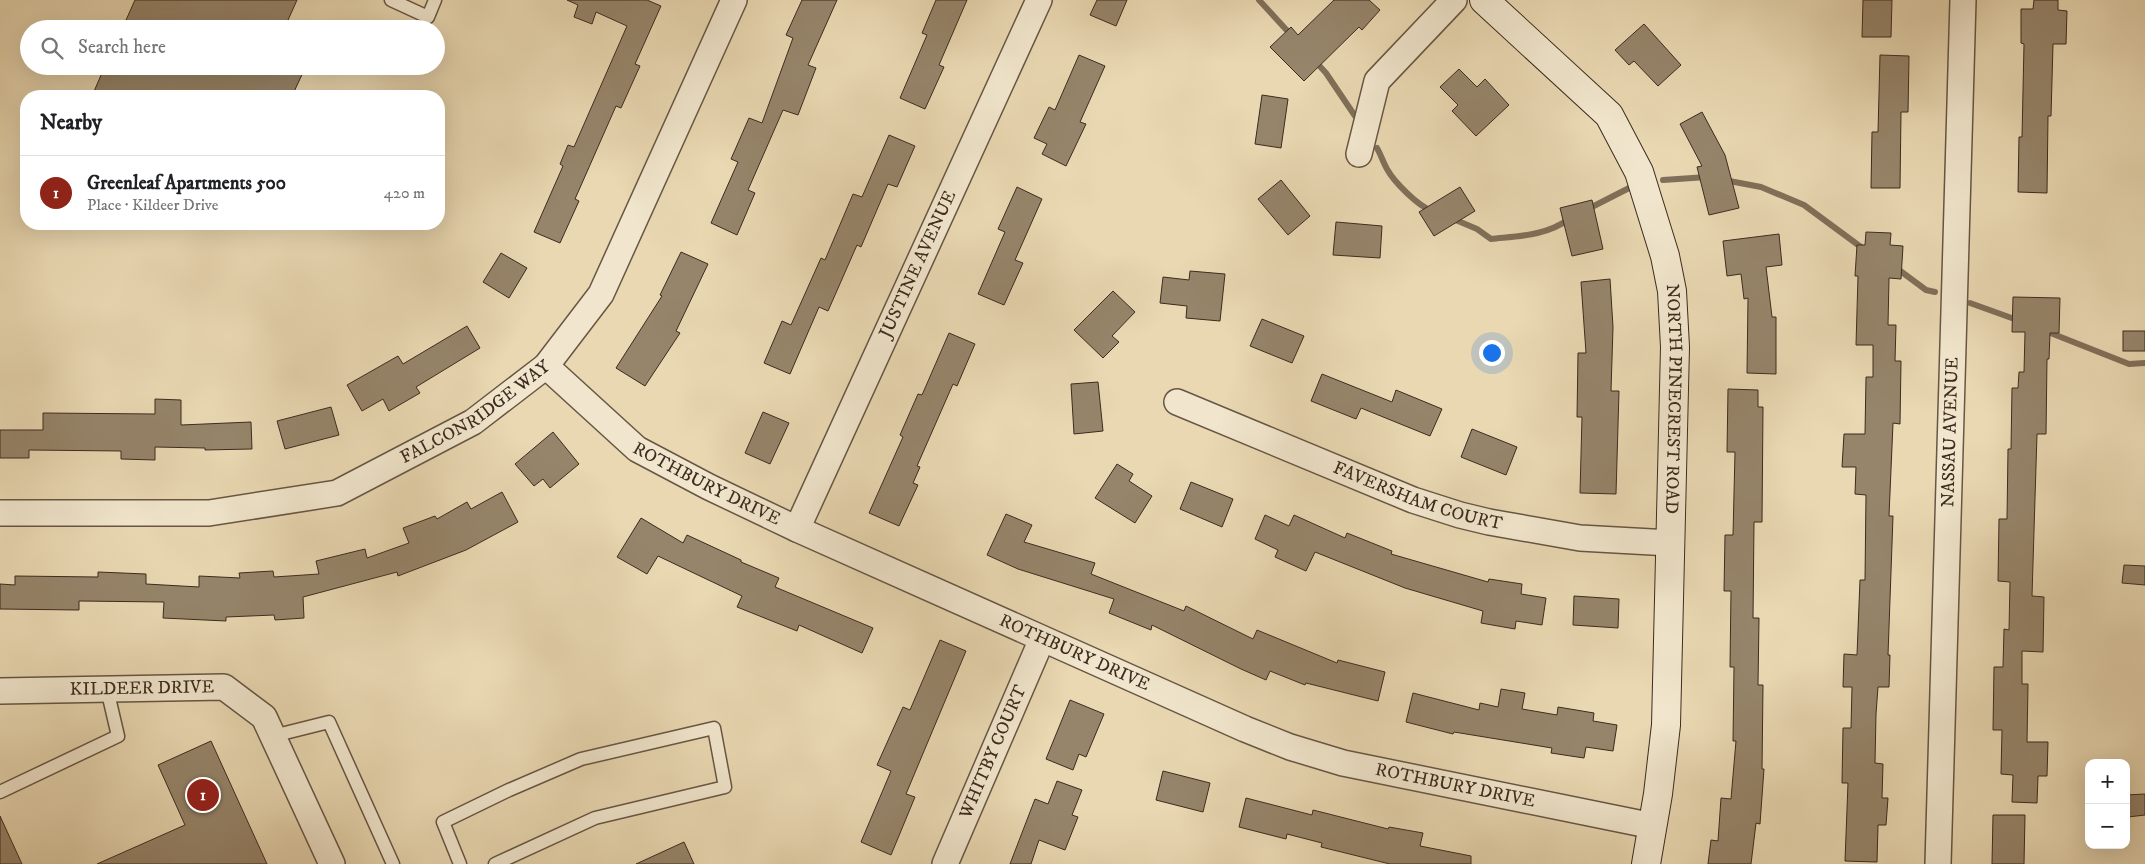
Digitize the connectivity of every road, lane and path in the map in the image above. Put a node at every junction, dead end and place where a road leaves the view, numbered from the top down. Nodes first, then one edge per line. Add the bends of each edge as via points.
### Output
1 (391, 0) edge
2 (435, 0) edge
3 (734, 0) edge
4 (1039, 0) edge
5 (1454, 0) edge
6 (1484, 0) edge
7 (1963, 0) edge
8 (1358, 154) dead end
9 (546, 366) junction
10 (1177, 402) dead end
11 (0, 513) edge
12 (798, 529) junction
13 (1670, 543) junction
14 (1042, 639) junction
15 (107, 689) junction
16 (0, 690) edge
17 (273, 736) junction
18 (0, 792) edge
19 (1653, 826) junction
20 (332, 864) edge
21 (393, 864) edge
22 (460, 864) edge
23 (495, 864) edge
24 (945, 864) edge
25 (1646, 864) edge
26 (1938, 864) edge

1 - 2 lane via 428,17
3 - 9 street, FALCONRIDGE WAY via 601,294
4 - 12 street, JUSTINE AVENUE
5 - 8 street via 1377,81
6 - 13 street, NORTH PINECREST ROAD via 1609,115 1639,172 1665,256 1672,291 1675,347
7 - 26 street, NASSAU AVENUE
9 - 11 street, FALCONRIDGE WAY via 473,422 336,494 209,513
9 - 12 street, ROTHBURY DRIVE via 637,448
10 - 13 street, FAVERSHAM COURT via 1413,500 1460,515 1580,538
12 - 14 street, ROTHBURY DRIVE
13 - 19 street, NORTH PINECREST ROAD via 1666,725
14 - 19 street, ROTHBURY DRIVE via 1290,747 1343,763
14 - 24 street, WHITBY COURT
15 - 16 street, KILDEER DRIVE
15 - 17 street, KILDEER DRIVE via 224,687 264,716
15 - 18 lane via 118,736
17 - 20 street, KILDEER DRIVE
17 - 21 lane via 329,722
19 - 25 street, NORTH PINECREST ROAD
22 - 23 lane via 443,822 582,759 714,728 725,787 595,818

